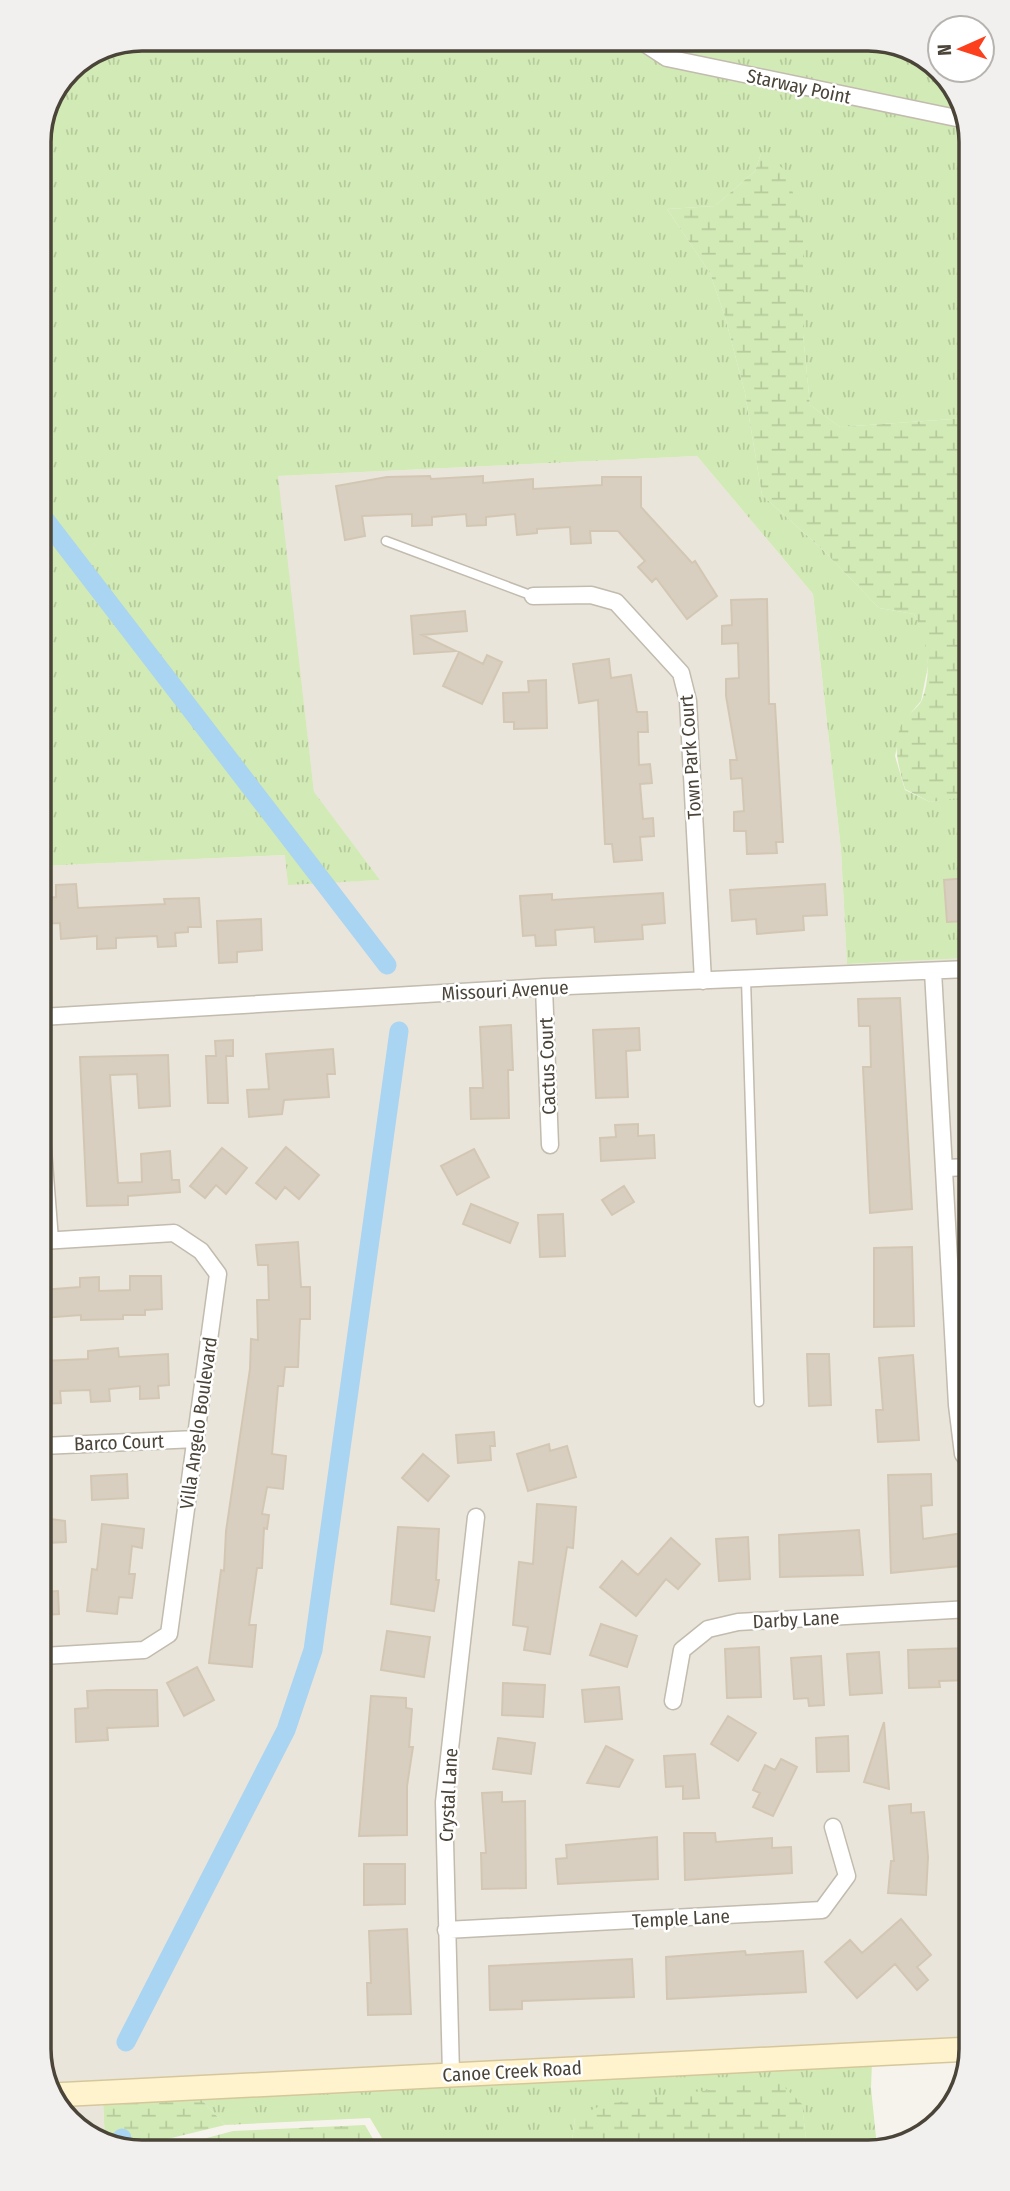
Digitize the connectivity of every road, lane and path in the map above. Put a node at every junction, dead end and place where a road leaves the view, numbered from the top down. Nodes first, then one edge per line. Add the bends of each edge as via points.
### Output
1 (656, 51) edge
2 (955, 118) edge
3 (386, 541) dead end
4 (533, 596) joint
5 (959, 970) edge
6 (933, 971) junction
7 (746, 979) junction
8 (703, 981) junction
9 (544, 988) junction
10 (51, 1016) edge
11 (550, 1145) dead end
12 (959, 1167) edge
13 (946, 1168) junction
14 (51, 1240) edge
15 (959, 1348) edge
16 (759, 1402) dead end
17 (196, 1439) junction
18 (51, 1446) edge
19 (476, 1517) dead end
20 (959, 1610) edge
21 (51, 1656) edge
22 (673, 1701) dead end
23 (833, 1827) dead end
24 (446, 1930) junction
25 (959, 2050) edge
26 (450, 2074) junction
27 (63, 2094) edge

1 - 2 street, Starway Point via 667,58
3 - 4 lane
4 - 8 street, Town Park Court via 592,595 616,602 681,673 688,701
5 - 6 street, Missouri Avenue
6 - 7 street, Missouri Avenue
6 - 13 street
7 - 8 street, Missouri Avenue
7 - 16 lane
8 - 9 street, Missouri Avenue
9 - 10 street, Missouri Avenue
9 - 11 street, Cactus Court
12 - 13 street
13 - 15 street
14 - 17 street, Villa Angelo Boulevard via 174,1233 201,1251 218,1274
17 - 18 street, Barco Court
17 - 21 street, Villa Angelo Boulevard via 169,1634 144,1650
19 - 24 street, Crystal Lane via 444,1802
20 - 22 street, Darby Lane via 738,1622 708,1629 682,1650
23 - 24 street, Temple Lane via 848,1876 822,1910
24 - 26 street, Crystal Lane
25 - 26 main road, Canoe Creek Road
26 - 27 main road, Canoe Creek Road

